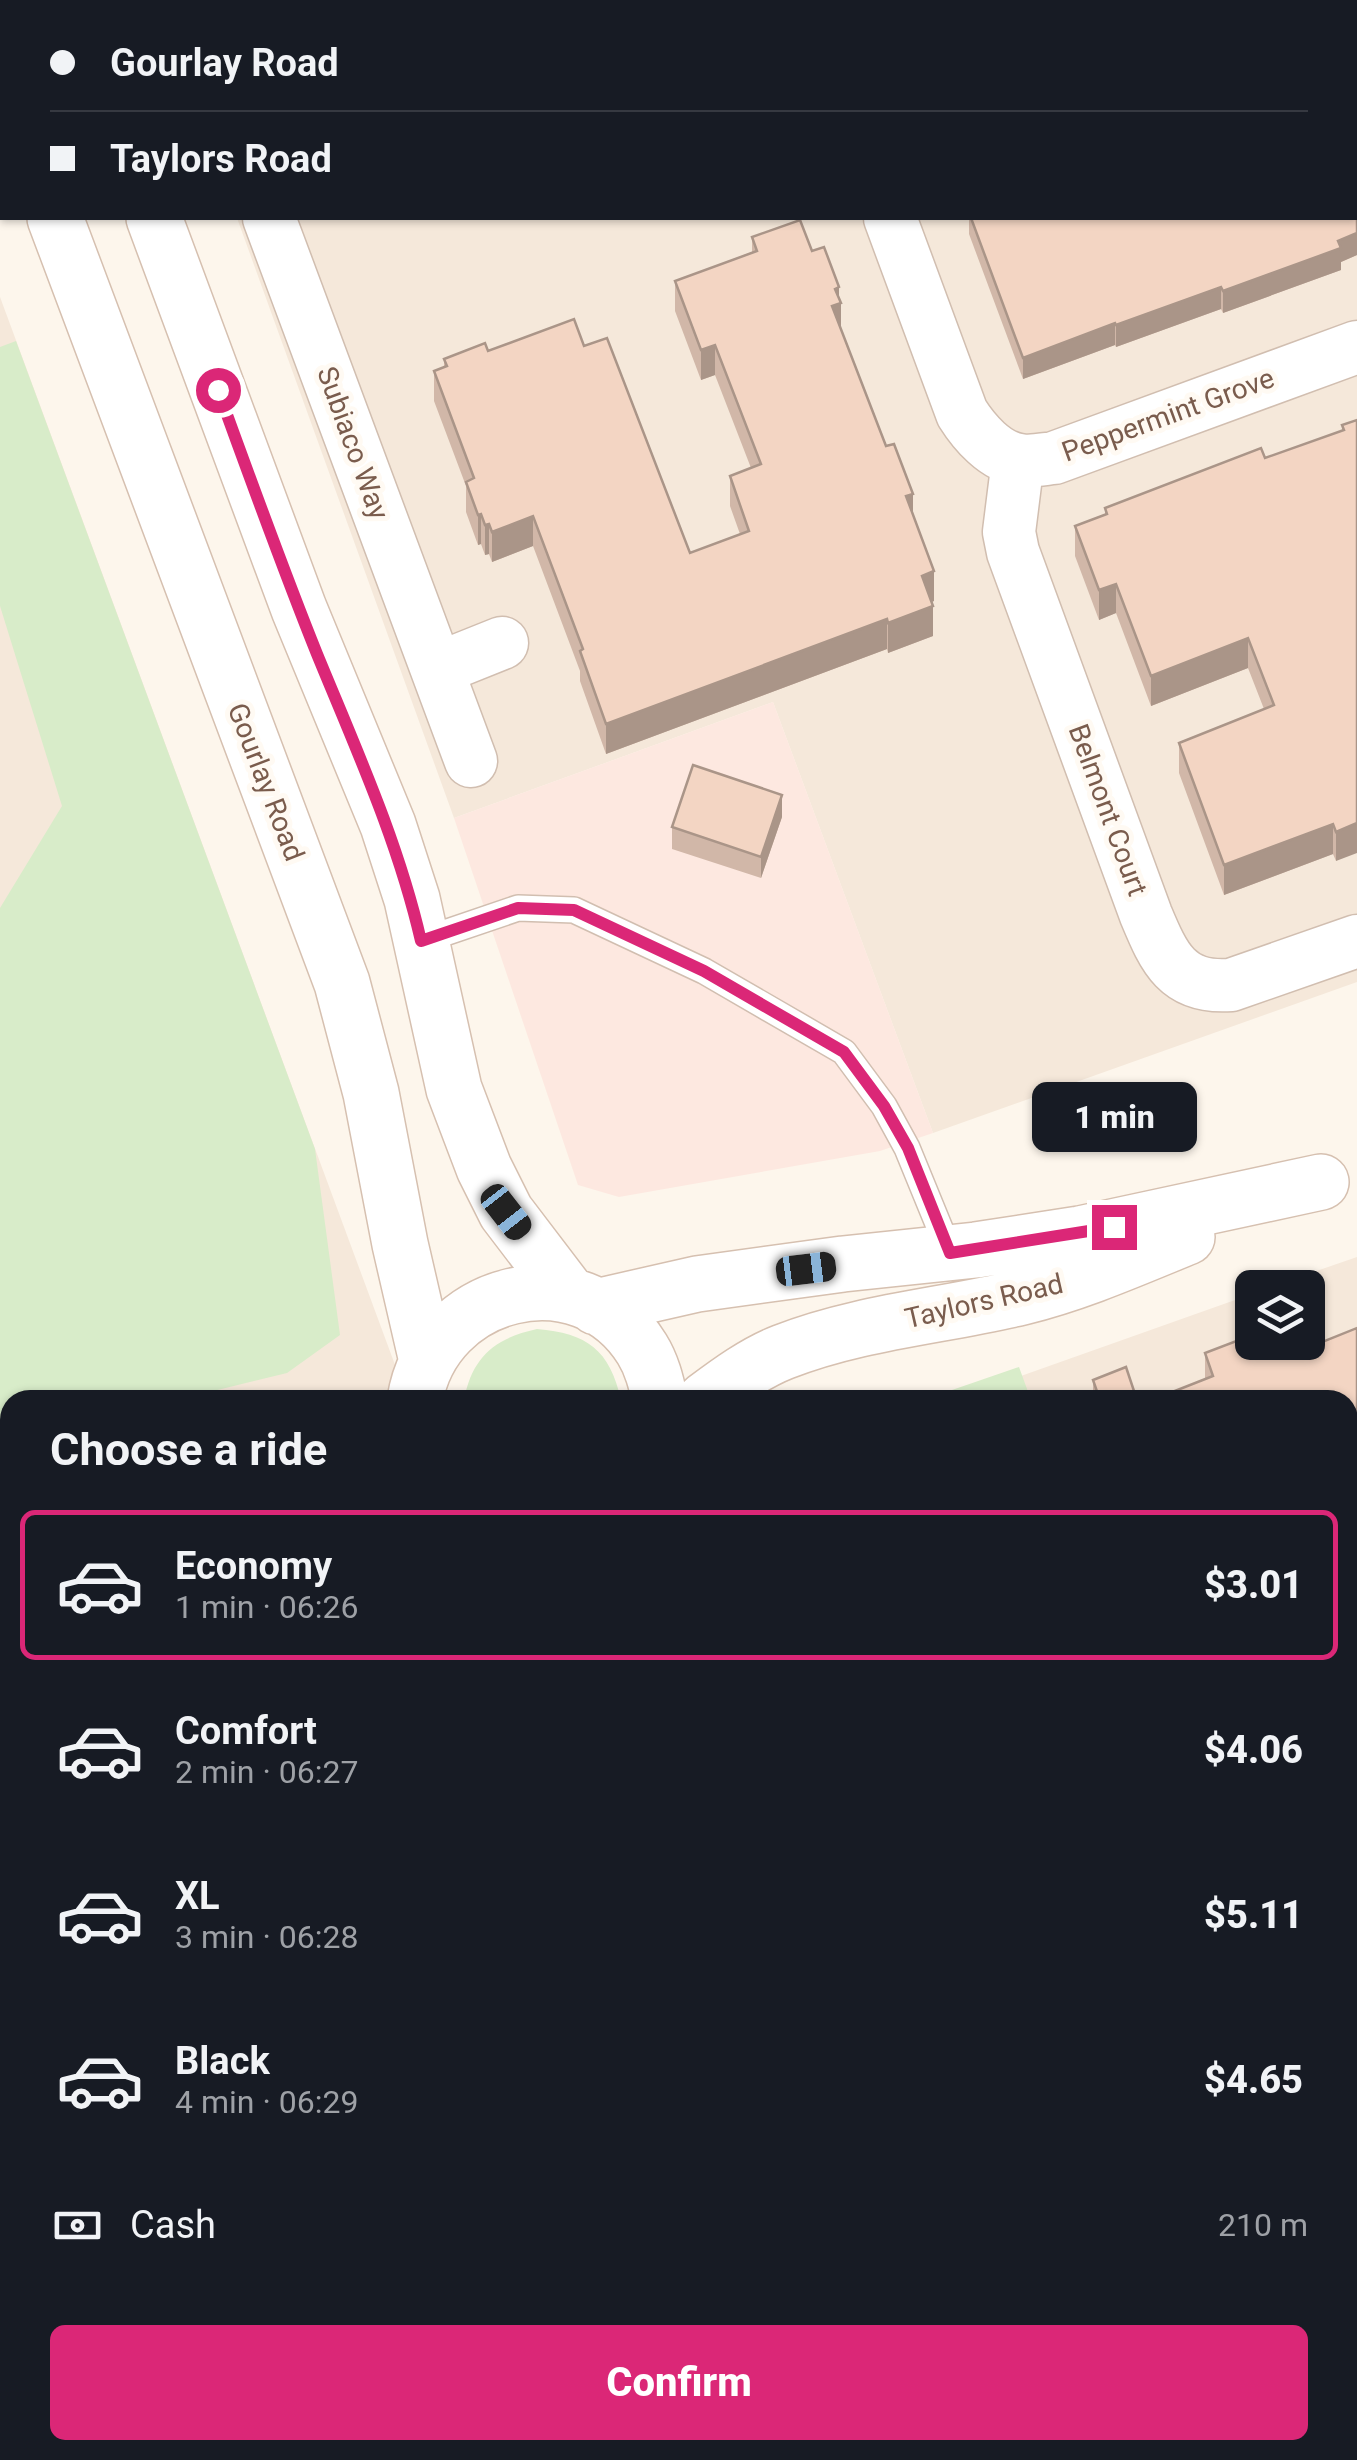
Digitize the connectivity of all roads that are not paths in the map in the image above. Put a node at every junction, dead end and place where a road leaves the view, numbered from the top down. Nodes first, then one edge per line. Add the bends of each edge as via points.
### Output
1 (56, 220) edge
2 (155, 220) edge
3 (270, 220) edge
4 (891, 220) edge
5 (1357, 346) edge
6 (1018, 460) junction
7 (502, 643) dead end
8 (437, 669) junction
9 (471, 761) dead end
10 (421, 941) junction
11 (1357, 941) edge
12 (1339, 1176) edge
13 (950, 1253) junction
14 (583, 1302) junction
15 (418, 1389) edge
16 (658, 1390) edge
17 (718, 1390) edge

1 - 15 main road, Gourlay Road via 342,984 400,1244
2 - 10 main road via 299,609 388,825
3 - 8 street, Subiaco Way
4 - 6 street via 962,412 986,442
5 - 6 street, Peppermint Grove via 1054,458
6 - 11 street, Belmont Court via 1009,532 1013,552 1167,959 1193,982 1231,985
7 - 8 street
8 - 9 street, Subiaco Way
10 - 13 lane via 518,908 574,910 704,971 844,1052 908,1148
10 - 14 main road via 454,1089 484,1168 506,1212
12 - 13 main road, Taylors Road via 1080,1234
12 - 17 main road, Taylors Road via 1027,1296 812,1342
13 - 14 main road, Taylors Road
14 - 15 main road, Taylors Road via 536,1292 472,1311 446,1332
14 - 16 main road via 621,1324 641,1347

